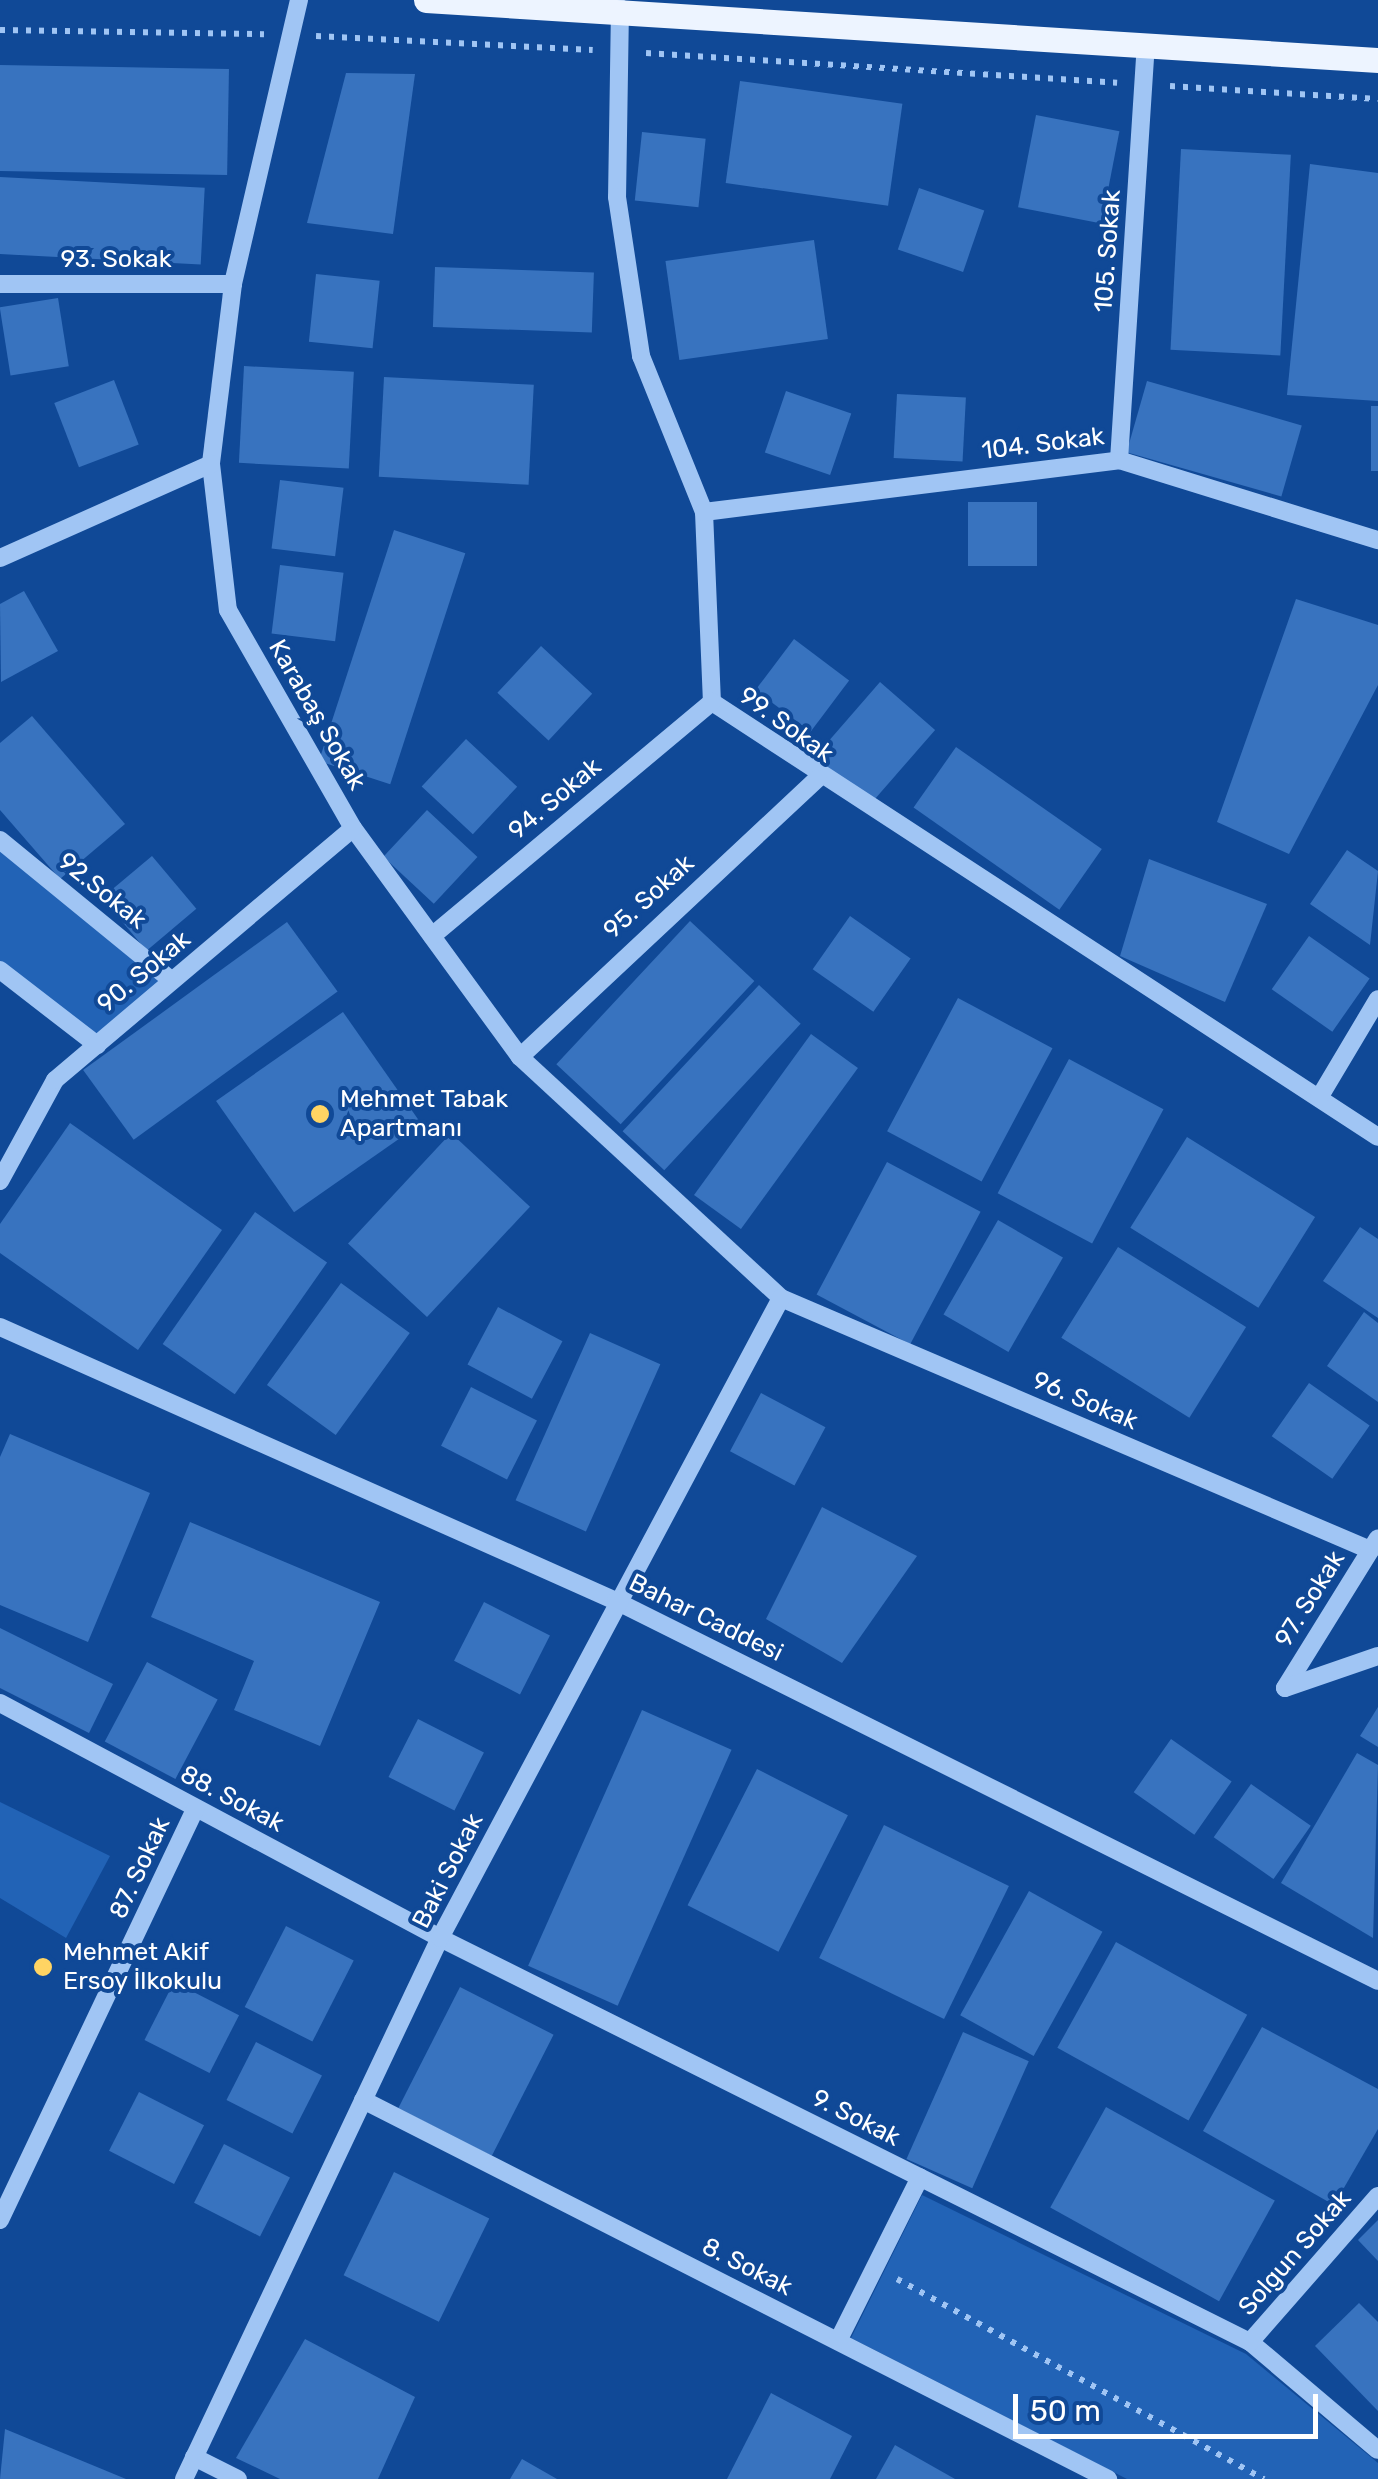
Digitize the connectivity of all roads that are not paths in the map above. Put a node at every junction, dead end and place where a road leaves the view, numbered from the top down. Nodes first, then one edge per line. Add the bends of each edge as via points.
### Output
1 (300, 0) edge
2 (426, 0) edge
3 (474, 1) edge
4 (620, 8) junction
5 (1146, 44) junction
6 (1378, 60) edge
7 (0, 284) edge
8 (232, 284) junction
9 (1119, 460) junction
10 (210, 464) junction
11 (704, 512) junction
12 (1378, 540) edge
13 (0, 558) edge
14 (712, 702) junction
15 (817, 779) junction
16 (352, 828) junction
17 (0, 840) edge
18 (432, 936) junction
19 (0, 970) edge
20 (172, 981) junction
21 (1378, 999) edge
22 (97, 1045) junction
23 (520, 1057) junction
24 (1319, 1098) junction
25 (1378, 1137) edge
26 (0, 1181) edge
27 (781, 1298) junction
28 (0, 1326) edge
29 (1374, 1544) edge
30 (616, 1601) junction
31 (1378, 1656) edge
32 (0, 1703) edge
33 (196, 1808) junction
34 (440, 1938) junction
35 (1378, 1981) edge
36 (363, 2100) junction
37 (920, 2178) junction
38 (1378, 2196) edge
39 (0, 2220) edge
40 (838, 2341) junction
41 (1250, 2342) junction
42 (1378, 2450) edge
43 (194, 2457) junction
44 (184, 2479) edge
45 (238, 2479) edge
46 (1108, 2479) edge

1 - 8 street, Karabaş Sokak
2 - 3 main road
3 - 4 main road
4 - 5 main road
4 - 11 street, 99. Sokak via 617,198 642,356
5 - 6 main road
5 - 9 street, 105. Sokak
7 - 8 street, 93. Sokak
8 - 10 street, Karabaş Sokak
9 - 11 street, 104. Sokak
9 - 12 street, 104. Sokak
10 - 13 street
10 - 16 street, Karabaş Sokak via 228,610
11 - 14 street, 99. Sokak
14 - 15 street, 99. Sokak
14 - 18 street, 94. Sokak
15 - 23 street, 95. Sokak
15 - 24 street, 99. Sokak
16 - 18 street, Karabaş Sokak
16 - 20 street, 90. Sokak
17 - 20 street, 92.Sokak
18 - 23 street, Karabaş Sokak
19 - 22 street
20 - 22 street, 90. Sokak
21 - 24 street
22 - 26 street, 90. Sokak via 55,1080
23 - 27 street, Karabaş Sokak
24 - 25 street, 99. Sokak
27 - 29 street, 96. Sokak
27 - 30 street, Baki Sokak
28 - 30 street, Bahar Caddesi
29 - 31 street, 97. Sokak via 1284,1688
30 - 34 street, Baki Sokak
30 - 35 street, Bahar Caddesi
32 - 33 street, 88. Sokak
33 - 34 street, 88. Sokak
33 - 39 street, 87. Sokak
34 - 36 street, Baki Sokak
34 - 37 street, 9. Sokak
36 - 40 street, 8. Sokak
36 - 43 street, Baki Sokak
37 - 40 street
37 - 41 street, 9. Sokak
38 - 41 street, Solgun Sokak
40 - 46 street, 8. Sokak
41 - 42 street, 9. Sokak
43 - 44 street, Baki Sokak
43 - 45 street

